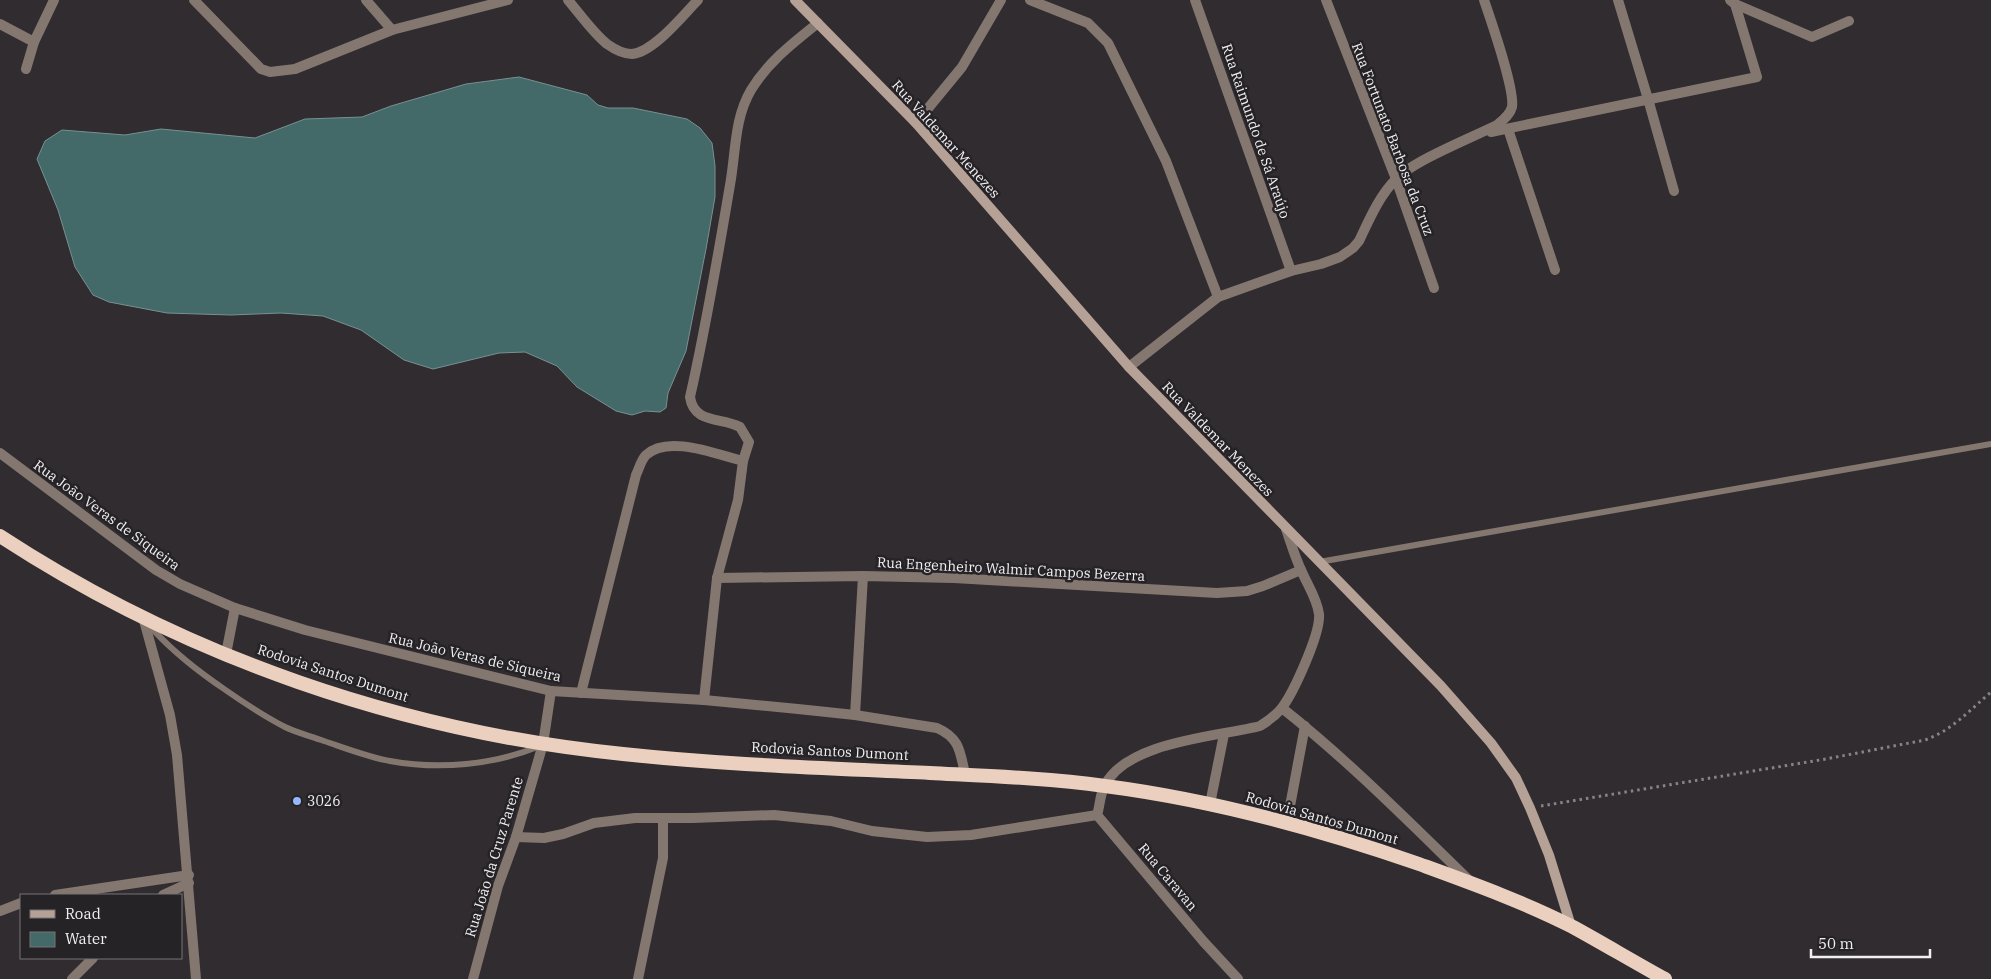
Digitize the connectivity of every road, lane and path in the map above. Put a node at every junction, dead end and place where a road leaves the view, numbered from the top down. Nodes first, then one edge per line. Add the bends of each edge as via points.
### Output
1 (54, 0) edge
2 (194, 0) edge
3 (366, 0) edge
4 (508, 0) edge
5 (568, 0) edge
6 (698, 0) edge
7 (795, 0) edge
8 (1001, 0) edge
9 (1030, 0) edge
10 (1196, 0) edge
11 (1326, 0) edge
12 (1484, 0) edge
13 (1618, 0) edge
14 (1732, 2) edge
15 (1849, 21) dead end
16 (818, 23) junction
17 (0, 24) edge
18 (392, 30) junction
19 (34, 42) junction
20 (26, 69) dead end
21 (1648, 99) junction
22 (916, 123) junction
23 (1508, 129) junction
24 (1477, 135) junction
25 (1396, 179) junction
26 (1674, 191) dead end
27 (1555, 270) dead end
28 (1291, 271) junction
29 (1434, 288) dead end
30 (1218, 297) junction
31 (1128, 367) junction
32 (1991, 444) edge
33 (0, 453) edge
34 (743, 461) junction
35 (1286, 529) junction
36 (0, 536) edge
37 (1319, 562) junction
38 (1301, 570) junction
39 (863, 576) junction
40 (716, 578) junction
41 (236, 608) junction
42 (143, 618) junction
43 (226, 654) junction
44 (551, 691) junction
45 (1991, 692) edge
46 (580, 693) junction
47 (704, 700) junction
48 (1282, 708) junction
49 (855, 714) junction
50 (1304, 726) junction
51 (1224, 734) junction
52 (543, 744) junction
53 (965, 774) junction
54 (1104, 786) junction
55 (1210, 804) junction
56 (1530, 808) junction
57 (1097, 815) junction
58 (663, 818) junction
59 (1288, 822) junction
60 (516, 837) junction
61 (189, 879) junction
62 (1471, 882) junction
63 (63, 894) edge
64 (166, 894) edge
65 (20, 903) edge
66 (0, 911) edge
67 (1571, 926) junction
68 (93, 959) edge
69 (72, 979) edge
70 (196, 979) edge
71 (473, 979) edge
72 (638, 979) edge
73 (1238, 979) edge
74 (1665, 979) edge

1 - 19 street
2 - 18 street via 261,69 270,72 295,69
3 - 18 street
4 - 18 street
5 - 6 street via 606,43 623,53 632,54 671,28
7 - 16 main road, Rua Valdemar Menezes
8 - 22 street via 962,67
9 - 30 street via 1088,22 1108,43 1166,161
10 - 28 street, Rua Raimundo de Sá Araújo
11 - 25 street, Rua Fortunato Barbosa da Cruz
12 - 24 street via 1510,86 1512,106 1497,125
13 - 21 street
14 - 15 street via 1812,38
14 - 21 street via 1757,76
16 - 22 main road, Rua Valdemar Menezes
16 - 34 street via 762,72 743,108 735,136 732,177 690,397 696,413 702,417 740,427 749,442
17 - 19 street
19 - 20 street
21 - 23 street
21 - 26 street
22 - 31 main road, Rua Valdemar Menezes
23 - 24 street
23 - 27 street
24 - 25 street via 1422,162
25 - 28 street via 1353,248 1340,257
25 - 29 street, Rua Fortunato Barbosa da Cruz
28 - 30 street
30 - 31 street
31 - 35 main road, Rua Valdemar Menezes
32 - 37 lane
33 - 41 street, Rua João Veras de Siqueira via 156,570
34 - 40 street via 738,500
34 - 46 street via 704,450 670,446 656,448 644,457 636,475
35 - 37 main road, Rua Valdemar Menezes
35 - 38 street
36 - 42 highway, Rodovia Santos Dumont via 61,574
37 - 56 main road, Rua Valdemar Menezes via 1441,686 1491,743 1516,778
38 - 39 street, Rua Engenheiro Walmir Campos Bezerra via 1247,591 1218,593
38 - 48 street via 1316,601 1320,621 1301,673
39 - 40 street, Rua Engenheiro Walmir Campos Bezerra
39 - 49 street
40 - 47 street
41 - 43 street
41 - 44 street, Rua João Veras de Siqueira via 314,633
42 - 43 highway, Rodovia Santos Dumont
42 - 52 lane via 192,666 247,706 286,728 344,748 390,761 439,766 483,763
42 - 61 street via 173,731
43 - 52 highway, Rodovia Santos Dumont via 334,694 388,710
44 - 46 street, Rua João Veras de Siqueira
44 - 52 street, Rua João da Cruz Parente
45 - 56 path via 1951,726 1925,740
46 - 47 street, Rua João Veras de Siqueira
47 - 49 street, Rua João Veras de Siqueira
48 - 50 street
48 - 51 street via 1260,726
49 - 53 street, Rua João Veras de Siqueira via 937,728 948,733 958,746
50 - 59 street
50 - 62 street
51 - 54 street via 1172,744 1139,755
51 - 55 street
52 - 53 highway, Rodovia Santos Dumont via 694,760
52 - 60 street, Rua João da Cruz Parente
53 - 54 highway, Rodovia Santos Dumont
54 - 55 highway, Rodovia Santos Dumont
54 - 57 street
55 - 59 highway, Rodovia Santos Dumont
56 - 67 main road, Rua Valdemar Menezes via 1549,854
57 - 58 street via 971,835 927,837 872,831 803,817
57 - 73 street, Rua Caravan
58 - 60 street via 614,819 544,838
58 - 72 street via 662,865
59 - 62 highway, Rodovia Santos Dumont
60 - 71 street, Rua João da Cruz Parente via 498,886
61 - 63 street
61 - 64 street
61 - 70 street
62 - 67 highway, Rodovia Santos Dumont
65 - 66 street
67 - 74 highway, Rodovia Santos Dumont
68 - 69 street

